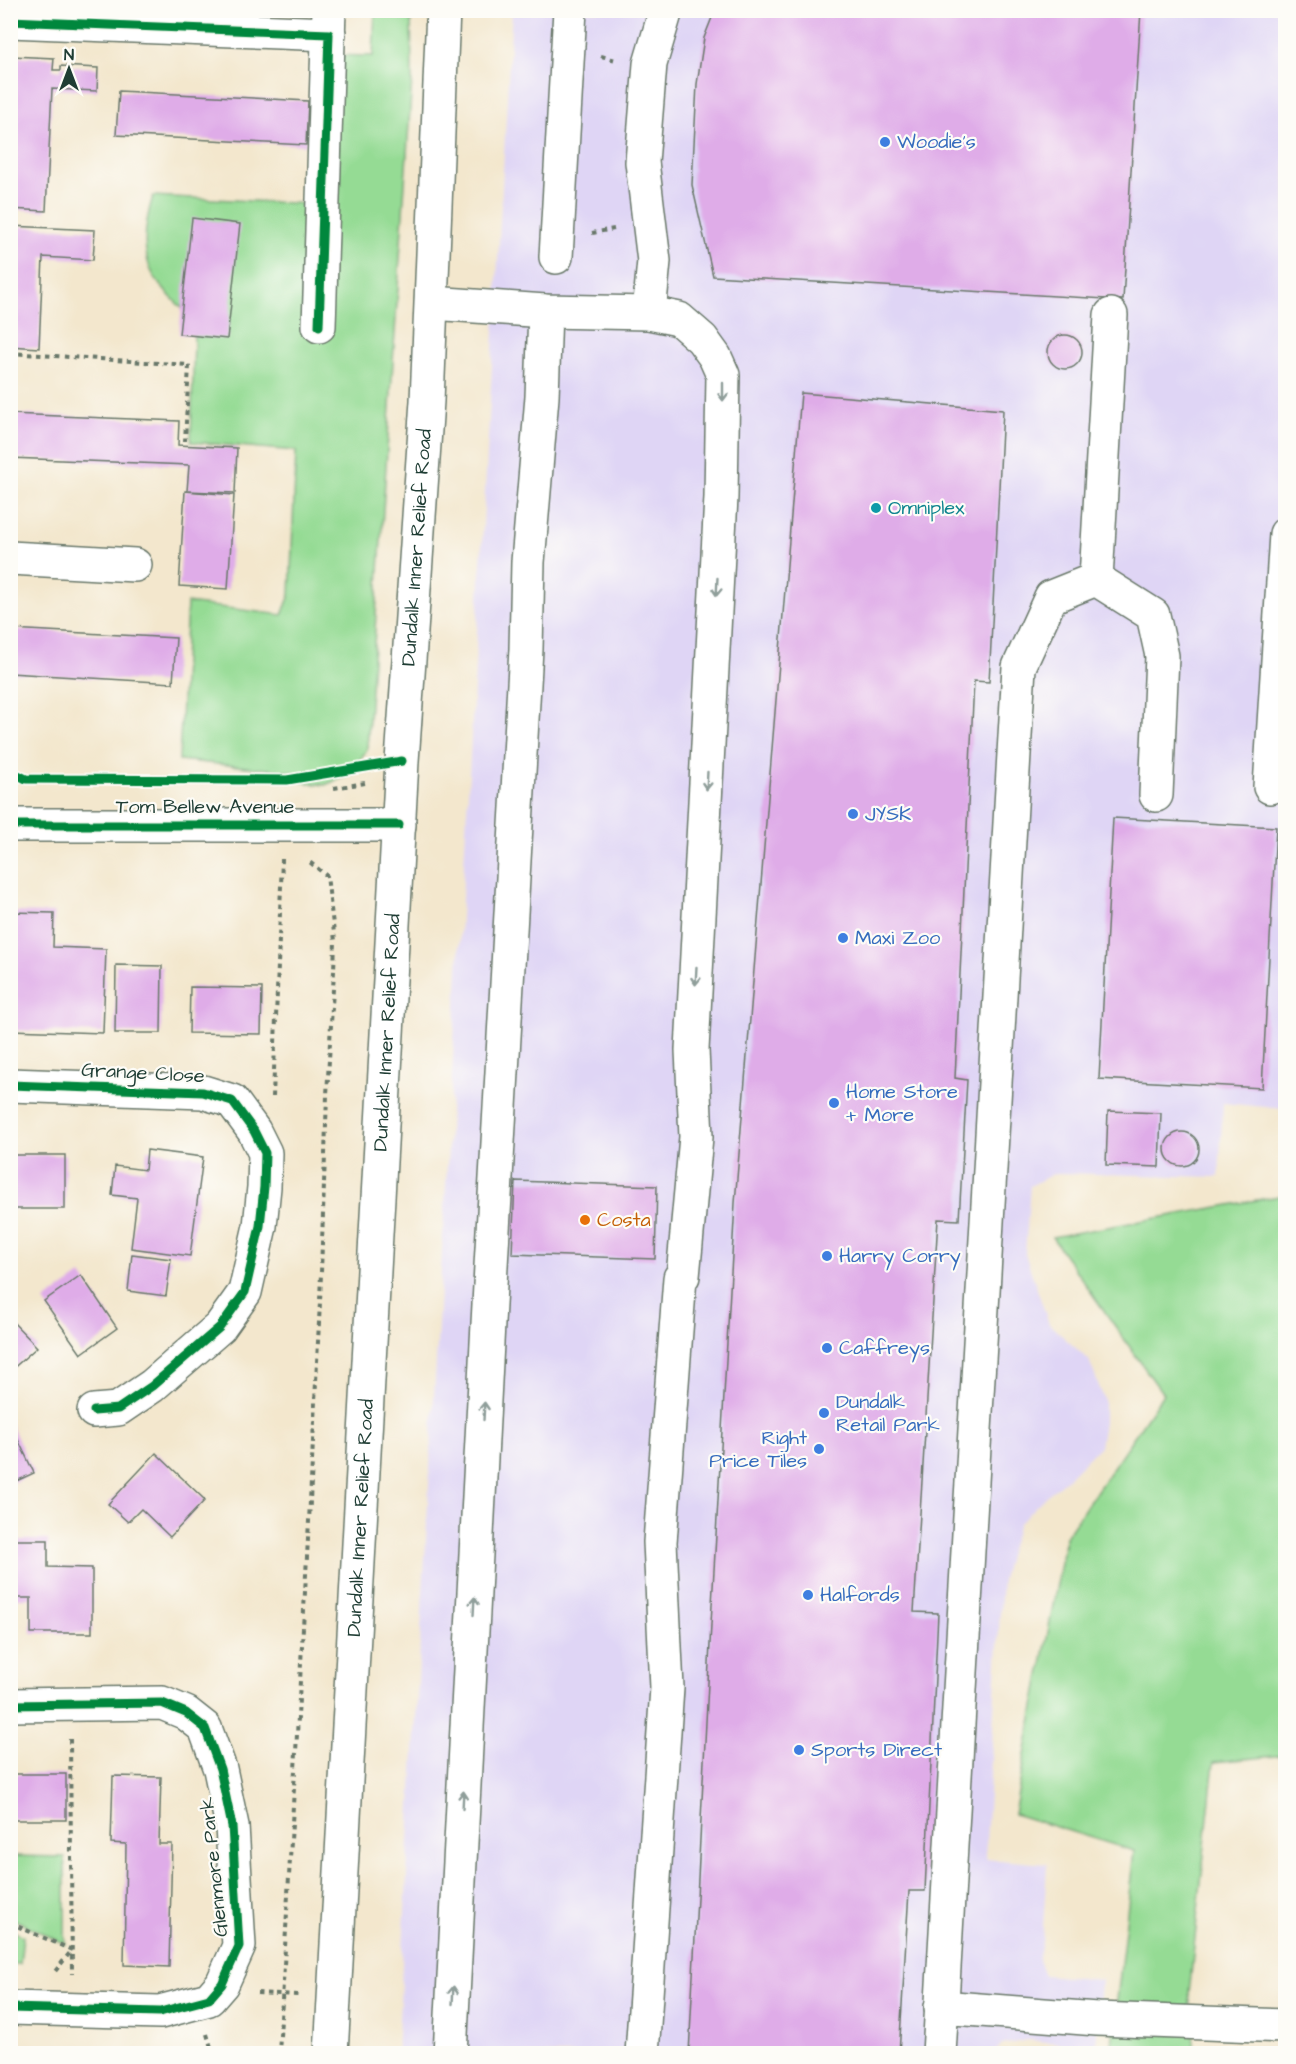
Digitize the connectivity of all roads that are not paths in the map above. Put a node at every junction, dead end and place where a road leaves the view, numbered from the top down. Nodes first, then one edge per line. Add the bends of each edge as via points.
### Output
1 (443, 10) edge
2 (570, 10) edge
3 (666, 10) edge
4 (10, 21) edge
5 (329, 22) edge
6 (556, 257) dead end
7 (432, 303) junction
8 (545, 311) junction
9 (649, 313) junction
10 (1111, 315) dead end
11 (319, 326) dead end
12 (1286, 534) edge
13 (10, 558) edge
14 (135, 565) dead end
15 (1096, 579) junction
16 (1270, 787) dead end
17 (1156, 795) dead end
18 (10, 825) edge
19 (399, 825) junction
20 (10, 1085) edge
21 (94, 1411) dead end
22 (10, 1705) edge
23 (941, 2007) junction
24 (17, 2009) edge
25 (1286, 2026) edge
26 (331, 2054) edge
27 (450, 2054) edge
28 (642, 2054) edge
29 (939, 2054) edge

1 - 7 street, Dundalk Inner Relief Road
2 - 6 street
3 - 9 street via 650,64 642,162 654,261
4 - 5 street
5 - 11 street
7 - 8 street
7 - 19 street, Dundalk Inner Relief Road
8 - 9 street
27 -> 8 street via 528,562
9 -> 28 street via 679,319 702,339 723,375 721,497 692,1050 696,1137 680,1278 660,1542 667,1688
10 - 15 street
12 - 16 street
13 - 14 street
15 - 17 street via 1153,615 1162,656
15 - 23 street via 1051,597 1019,667
18 - 19 street, Tom Bellew Avenue via 297,839
19 - 26 street, Dundalk Inner Relief Road
20 - 21 street, Grange Close via 203,1092 232,1101 265,1153 260,1226 245,1292 220,1327 152,1386 118,1408
22 - 24 street, Glenmore Park via 162,1703 186,1713 205,1728 220,1769 232,1826 239,1946 226,1976 209,1999 160,2012
23 - 25 street via 1097,2019
23 - 29 street

